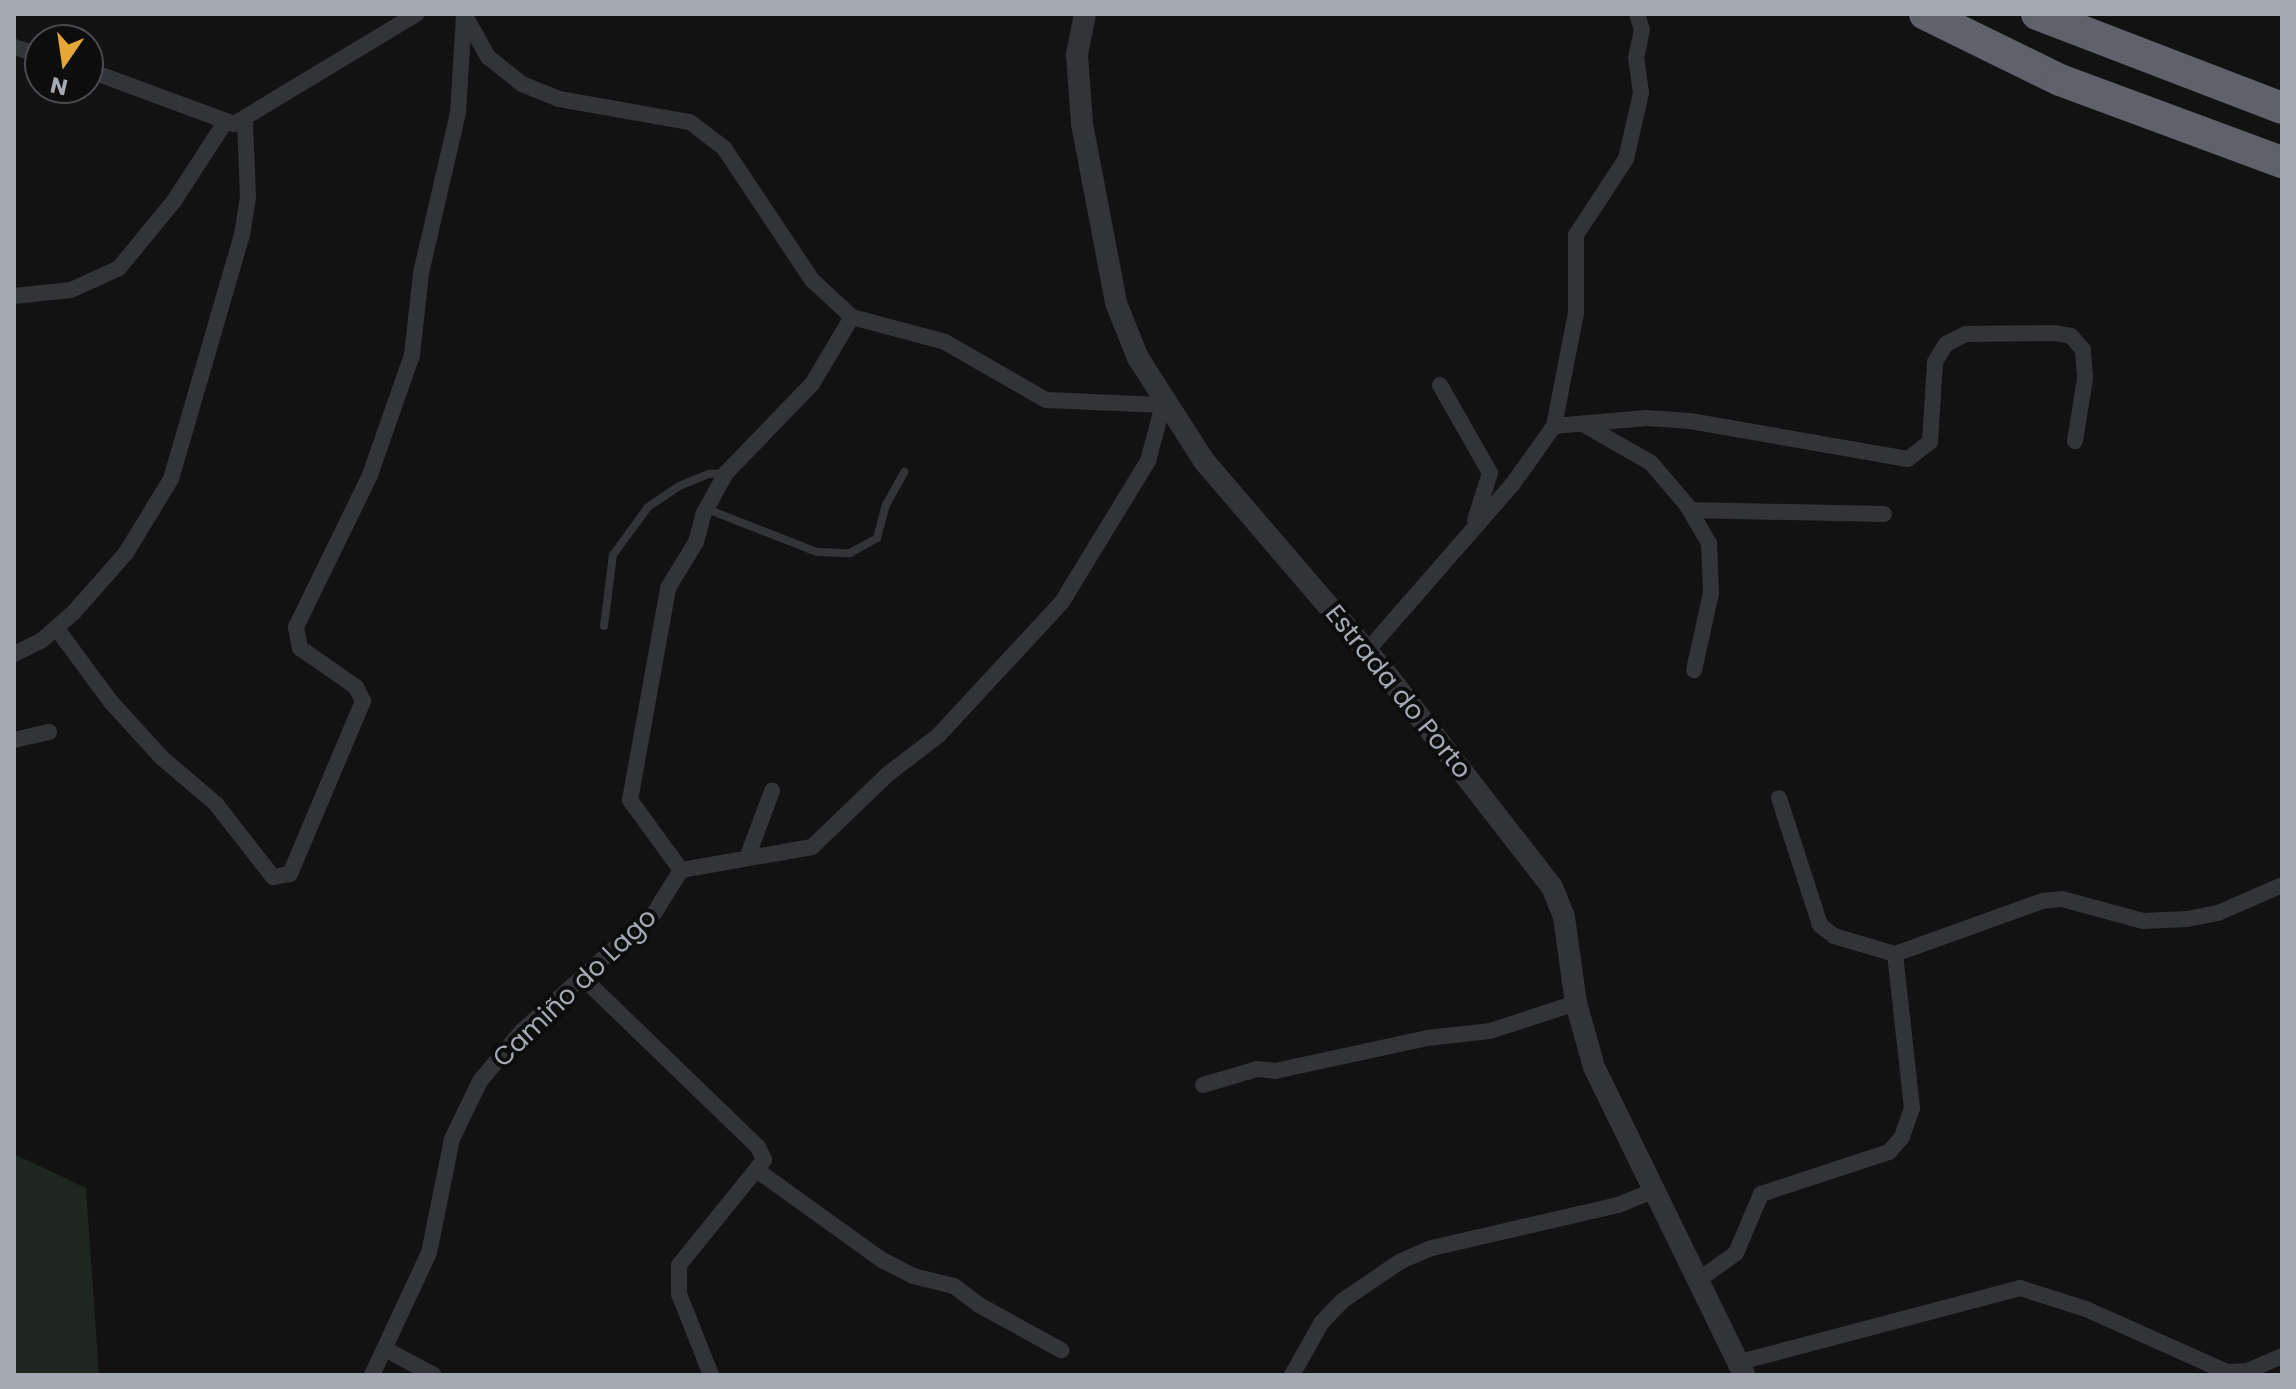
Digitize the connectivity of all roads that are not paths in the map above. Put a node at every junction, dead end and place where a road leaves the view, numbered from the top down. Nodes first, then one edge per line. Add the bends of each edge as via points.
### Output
1 (416, 14) edge
2 (1085, 14) edge
3 (1637, 14) edge
4 (1925, 14) edge
5 (2037, 14) edge
6 (464, 15) edge
7 (104, 76) edge
8 (2282, 108) edge
9 (245, 122) junction
10 (224, 124) junction
11 (2282, 162) edge
12 (14, 296) edge
13 (852, 317) junction
14 (1440, 385) dead end
15 (1163, 405) junction
16 (1583, 424) junction
17 (1554, 426) junction
18 (2075, 441) dead end
19 (904, 472) dead end
20 (726, 473) junction
21 (706, 508) junction
22 (1690, 510) junction
23 (1884, 514) dead end
24 (1473, 529) junction
25 (604, 626) dead end
26 (57, 629) junction
27 (1367, 651) junction
28 (14, 654) edge
29 (1694, 670) dead end
30 (49, 732) dead end
31 (14, 740) edge
32 (772, 791) dead end
33 (1779, 798) dead end
34 (747, 858) junction
35 (681, 870) junction
36 (2282, 885) edge
37 (1895, 954) junction
38 (582, 977) junction
39 (1576, 1003) junction
40 (1203, 1085) dead end
41 (758, 1171) junction
42 (1651, 1192) junction
43 (1700, 1279) junction
44 (385, 1349) junction
45 (1061, 1350) dead end
46 (2282, 1356) edge
47 (1742, 1369) edge
48 (2227, 1374) edge
49 (372, 1375) edge
50 (434, 1375) edge
51 (711, 1375) edge
52 (1292, 1375) edge

1 - 9 street via 303,79
2 - 15 street, Estrada do Porto via 1077,54 1078,94 1097,212 1126,332
3 - 17 street via 1642,30 1636,58 1639,104 1626,159 1576,235 1576,313
4 - 11 highway via 2060,80
5 - 8 highway
6 - 13 street via 488,57 522,84 559,99 690,122 724,148 812,280
6 - 26 street via 458,113 421,273 412,355 370,475 296,627 300,648 356,687 363,701 290,874 273,877 216,804 162,758 111,702
7 - 10 street
9 - 10 street
9 - 26 street via 248,197 242,235 171,479 126,553
10 - 12 street via 174,201 119,268 71,290
13 - 15 street via 945,342 1046,400
13 - 20 street via 812,384
14 - 24 street via 1490,473
15 - 27 street, Estrada do Porto via 1204,461
15 - 34 street via 1148,461 1062,602 1013,659 939,735 888,774 812,847
16 - 17 street
16 - 18 street via 1690,421 1908,459 1930,442 1935,362 1946,344 1966,334 2054,333 2071,336 2083,350 2085,379
16 - 22 street via 1651,463
17 - 24 street
19 - 21 lane via 886,505 877,538 850,553 817,552
20 - 21 street
20 - 25 lane via 679,486 648,507 613,555
21 - 35 street via 696,542 668,588 630,800
22 - 23 street
22 - 29 street via 1709,543 1712,567
24 - 27 street
26 - 28 street
27 - 39 street, Estrada do Porto via 1552,887 1564,917
30 - 31 street
32 - 34 street
33 - 37 street via 1820,925 1834,936
34 - 35 street
35 - 38 street, Camiño do Lago via 655,912
36 - 37 street via 2218,913 2187,919 2143,921 2062,899 2042,901
37 - 43 street via 1912,1108 1902,1137 1889,1152 1767,1190 1736,1253
38 - 41 street via 758,1147 764,1160
38 - 44 street, Camiño do Lago via 522,1031 480,1081 462,1114 429,1253
39 - 40 street via 1490,1031 1427,1038 1275,1071 1257,1069
39 - 42 street, Estrada do Porto via 1598,1079
41 - 45 street via 882,1260 913,1276 954,1286
41 - 51 street via 709,1224 675,1278
42 - 43 street, Estrada do Porto
42 - 52 street via 1618,1205 1432,1248 1401,1261 1342,1301 1322,1322
43 - 47 street, Estrada do Porto
44 - 49 street, Camiño do Lago
44 - 50 street
46 - 48 street
47 - 48 street via 2020,1288 2075,1304

